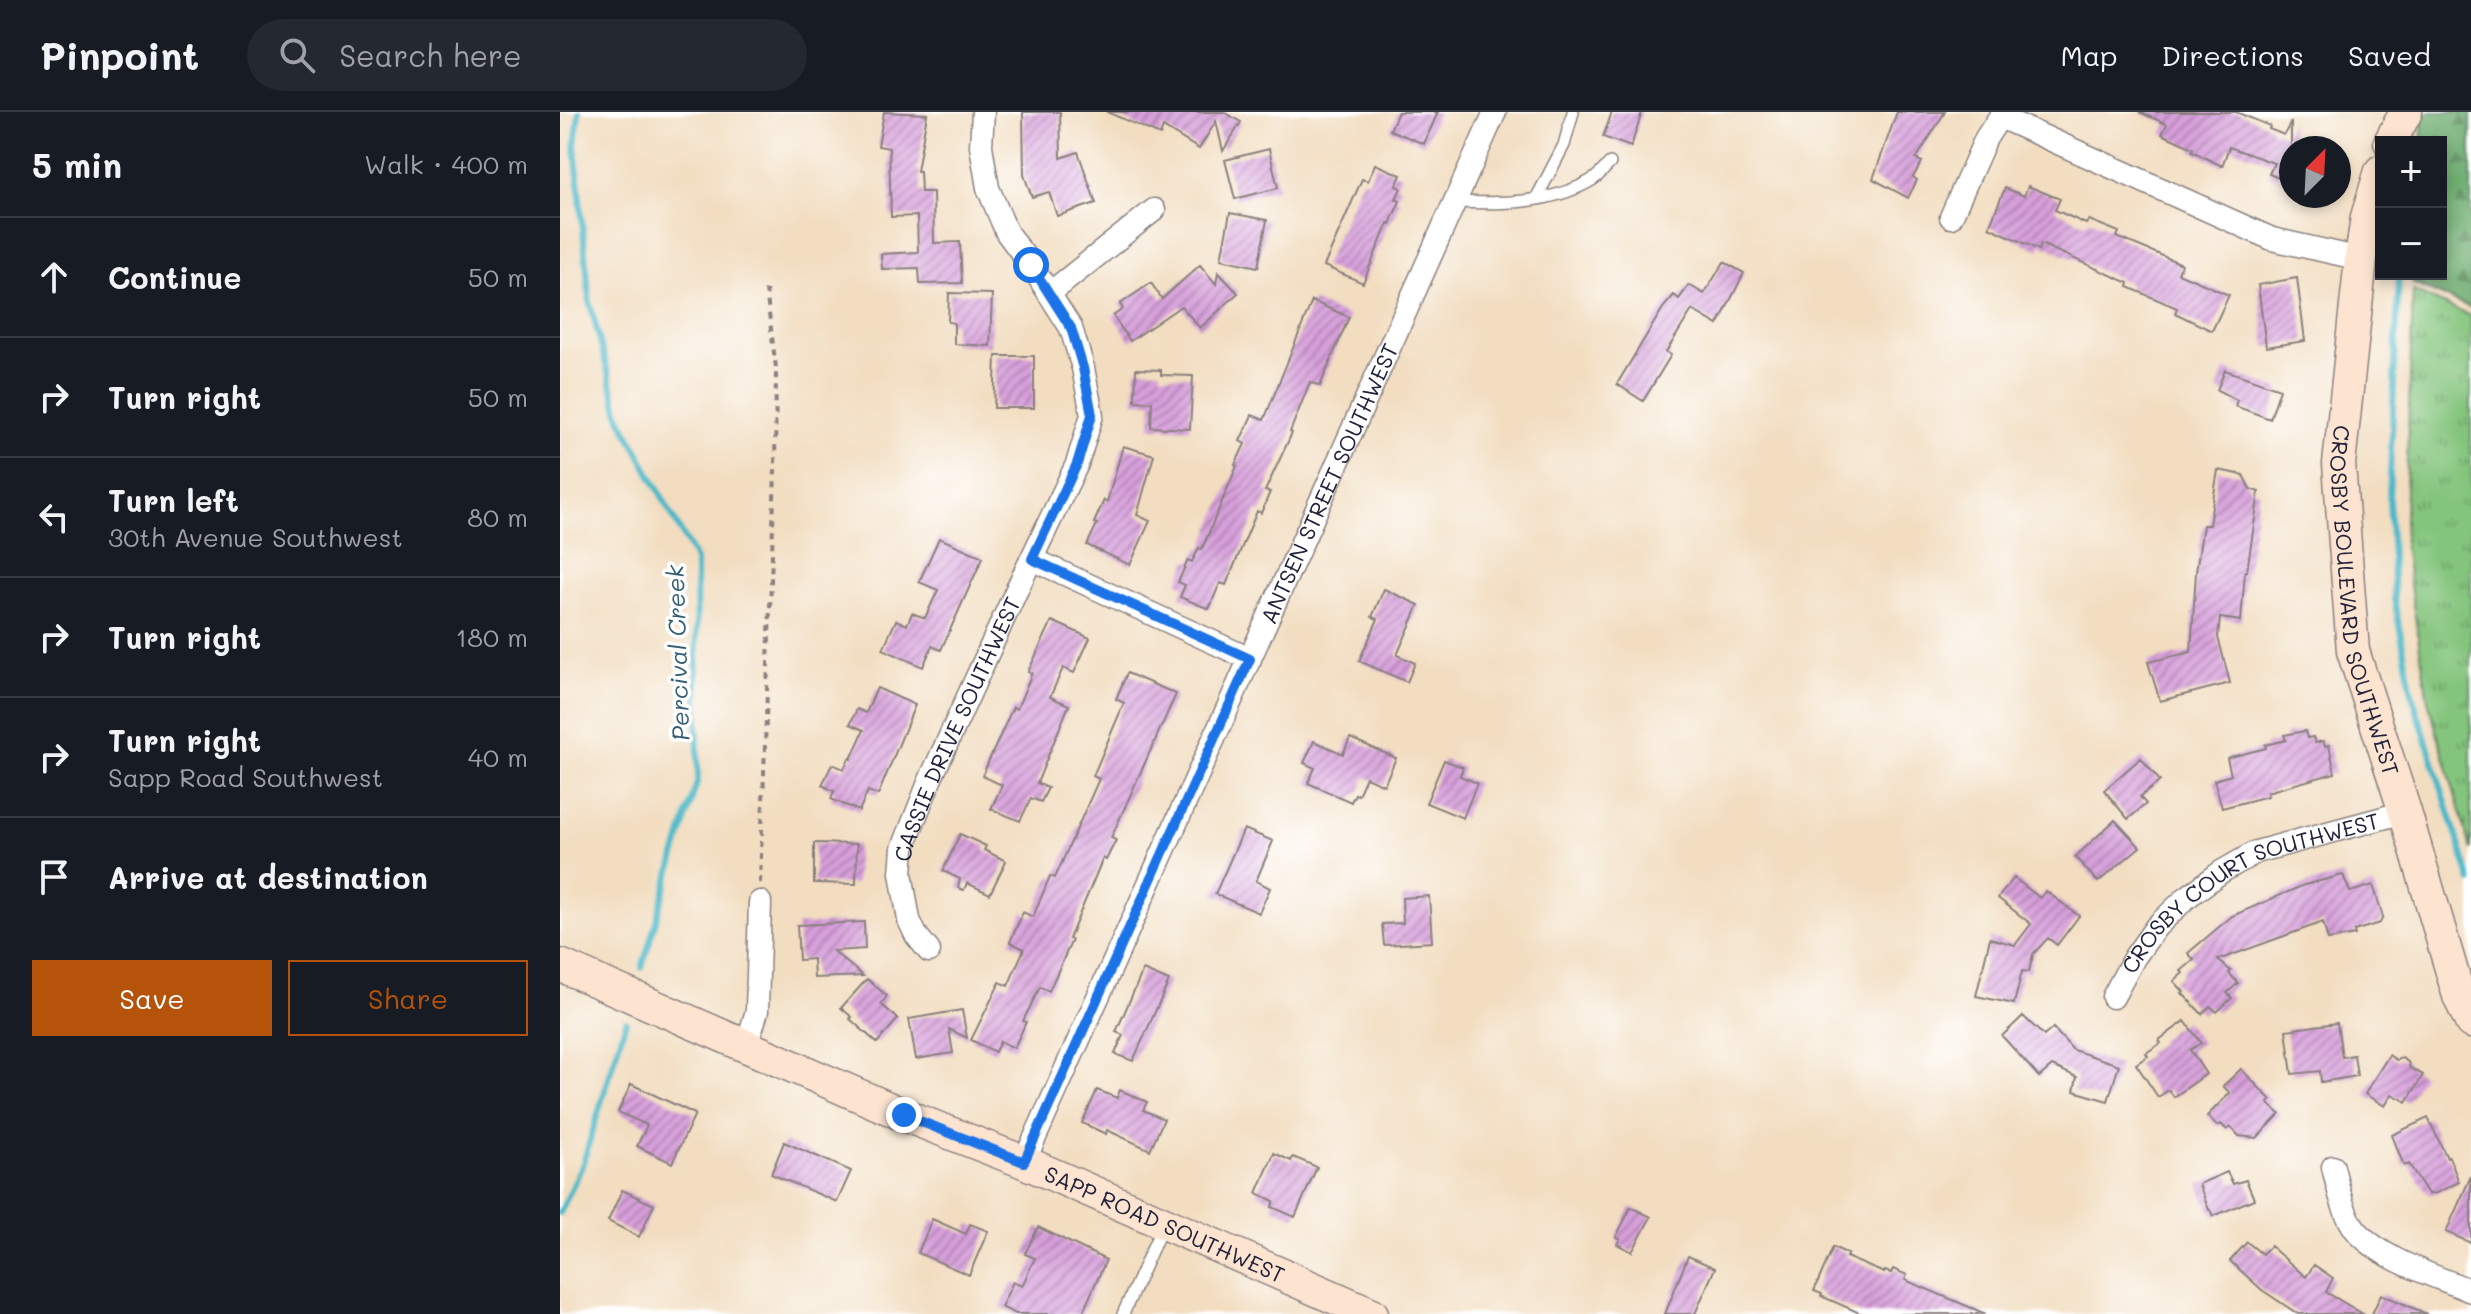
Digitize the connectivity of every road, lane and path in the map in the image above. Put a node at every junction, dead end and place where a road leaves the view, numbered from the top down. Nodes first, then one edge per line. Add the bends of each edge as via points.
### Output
1 (983, 112) edge
2 (1495, 112) edge
3 (1573, 112) edge
4 (2406, 112) edge
5 (2001, 115) edge
6 (2393, 136) edge
7 (1610, 163) dead end
8 (2375, 191) edge
9 (1536, 199) junction
10 (1456, 202) junction
11 (1154, 210) dead end
12 (1951, 217) dead end
13 (2361, 259) junction
14 (766, 290) dead end
15 (1050, 293) junction
16 (1032, 559) junction
17 (1250, 659) junction
18 (2405, 812) junction
19 (760, 902) joint
20 (929, 951) dead end
21 (560, 965) edge
22 (2113, 997) dead end
23 (2471, 1022) edge
24 (746, 1047) junction
25 (1024, 1162) junction
26 (2333, 1167) dead end
27 (1164, 1223) junction
28 (2471, 1291) edge
29 (1123, 1314) edge
30 (1372, 1314) edge

1 - 15 street, CASSIE DRIVE SOUTHWEST via 981,146 988,188 1007,233
2 - 10 street, ANTSEN STREET SOUTHWEST
3 - 9 lane via 1564,145
4 - 6 street
5 - 12 street
5 - 13 street via 2272,239
7 - 9 lane via 1593,180
8 - 13 street, CROSBY BOULEVARD SOUTHWEST
9 - 10 lane
10 - 17 street, ANTSEN STREET SOUTHWEST
11 - 15 street
13 - 18 street, CROSBY BOULEVARD SOUTHWEST via 2339,464 2353,651
14 - 19 path via 776,368
15 - 16 street, CASSIE DRIVE SOUTHWEST via 1071,328 1092,415 1077,464
16 - 17 street
16 - 20 street, CASSIE DRIVE SOUTHWEST via 903,848 901,873 909,920
17 - 25 street, ANTSEN STREET SOUTHWEST
18 - 22 street, CROSBY COURT SOUTHWEST via 2256,852 2221,872 2156,927
18 - 23 street, CROSBY BOULEVARD SOUTHWEST
19 - 24 street via 757,1011
21 - 24 street, SAPP ROAD SOUTHWEST
24 - 25 street, SAPP ROAD SOUTHWEST
25 - 27 street, SAPP ROAD SOUTHWEST
26 - 28 street via 2355,1229 2393,1257
27 - 29 lane
27 - 30 street, SAPP ROAD SOUTHWEST

